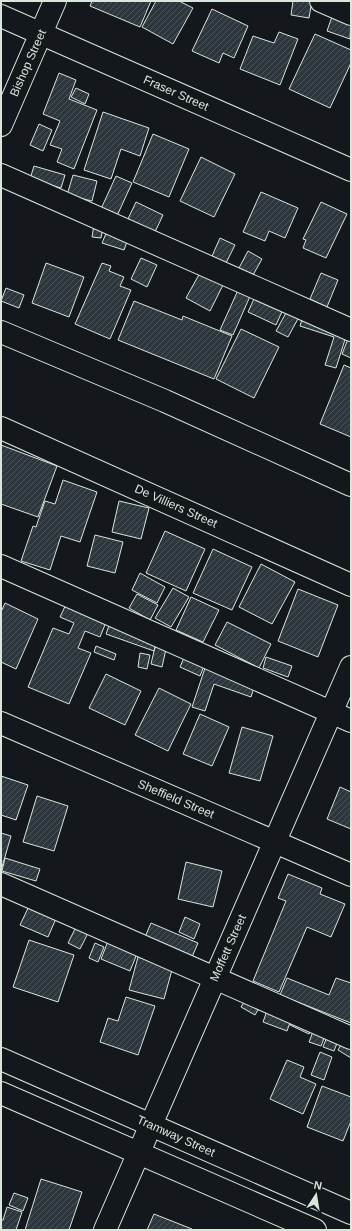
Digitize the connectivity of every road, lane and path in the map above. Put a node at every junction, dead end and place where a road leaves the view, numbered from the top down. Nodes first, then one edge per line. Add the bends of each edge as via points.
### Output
1 (55, 1) edge
2 (321, 1) edge
3 (351, 14) edge
4 (1, 16) edge
5 (41, 34) junction
6 (1, 125) edge
7 (351, 170) edge
8 (1, 175) edge
9 (351, 330) edge
10 (1, 332) edge
11 (1, 428) edge
12 (351, 485) edge
13 (1, 566) edge
14 (351, 585) edge
15 (351, 667) edge
16 (341, 717) edge
17 (1, 723) edge
18 (275, 842) junction
19 (351, 875) edge
20 (1, 884) edge
21 (214, 978) junction
22 (351, 1038) edge
23 (1, 1060) edge
24 (1, 1093) edge
25 (152, 1124) junction
26 (139, 1154) junction
27 (351, 1213) edge
28 (105, 1230) edge
29 (315, 1230) edge

1 - 5 street, Bishop Street
2 - 3 street
4 - 5 street, Fraser Street
5 - 6 street, Bishop Street
5 - 7 street, Fraser Street
8 - 9 street
10 - 12 street via 164,401
11 - 14 street, De Villiers Street
13 - 16 street
15 - 16 street, Moffett Street
16 - 18 street, Moffett Street
17 - 18 street, Sheffield Street
18 - 19 street, Sheffield Street
18 - 21 street, Moffett Street
20 - 21 street
21 - 22 street
21 - 25 street, Moffett Street
23 - 25 street, Tramway Street
24 - 26 street
25 - 26 street, Moffett Street
25 - 27 street, Tramway Street
26 - 28 street, Moffett Street
26 - 29 street

